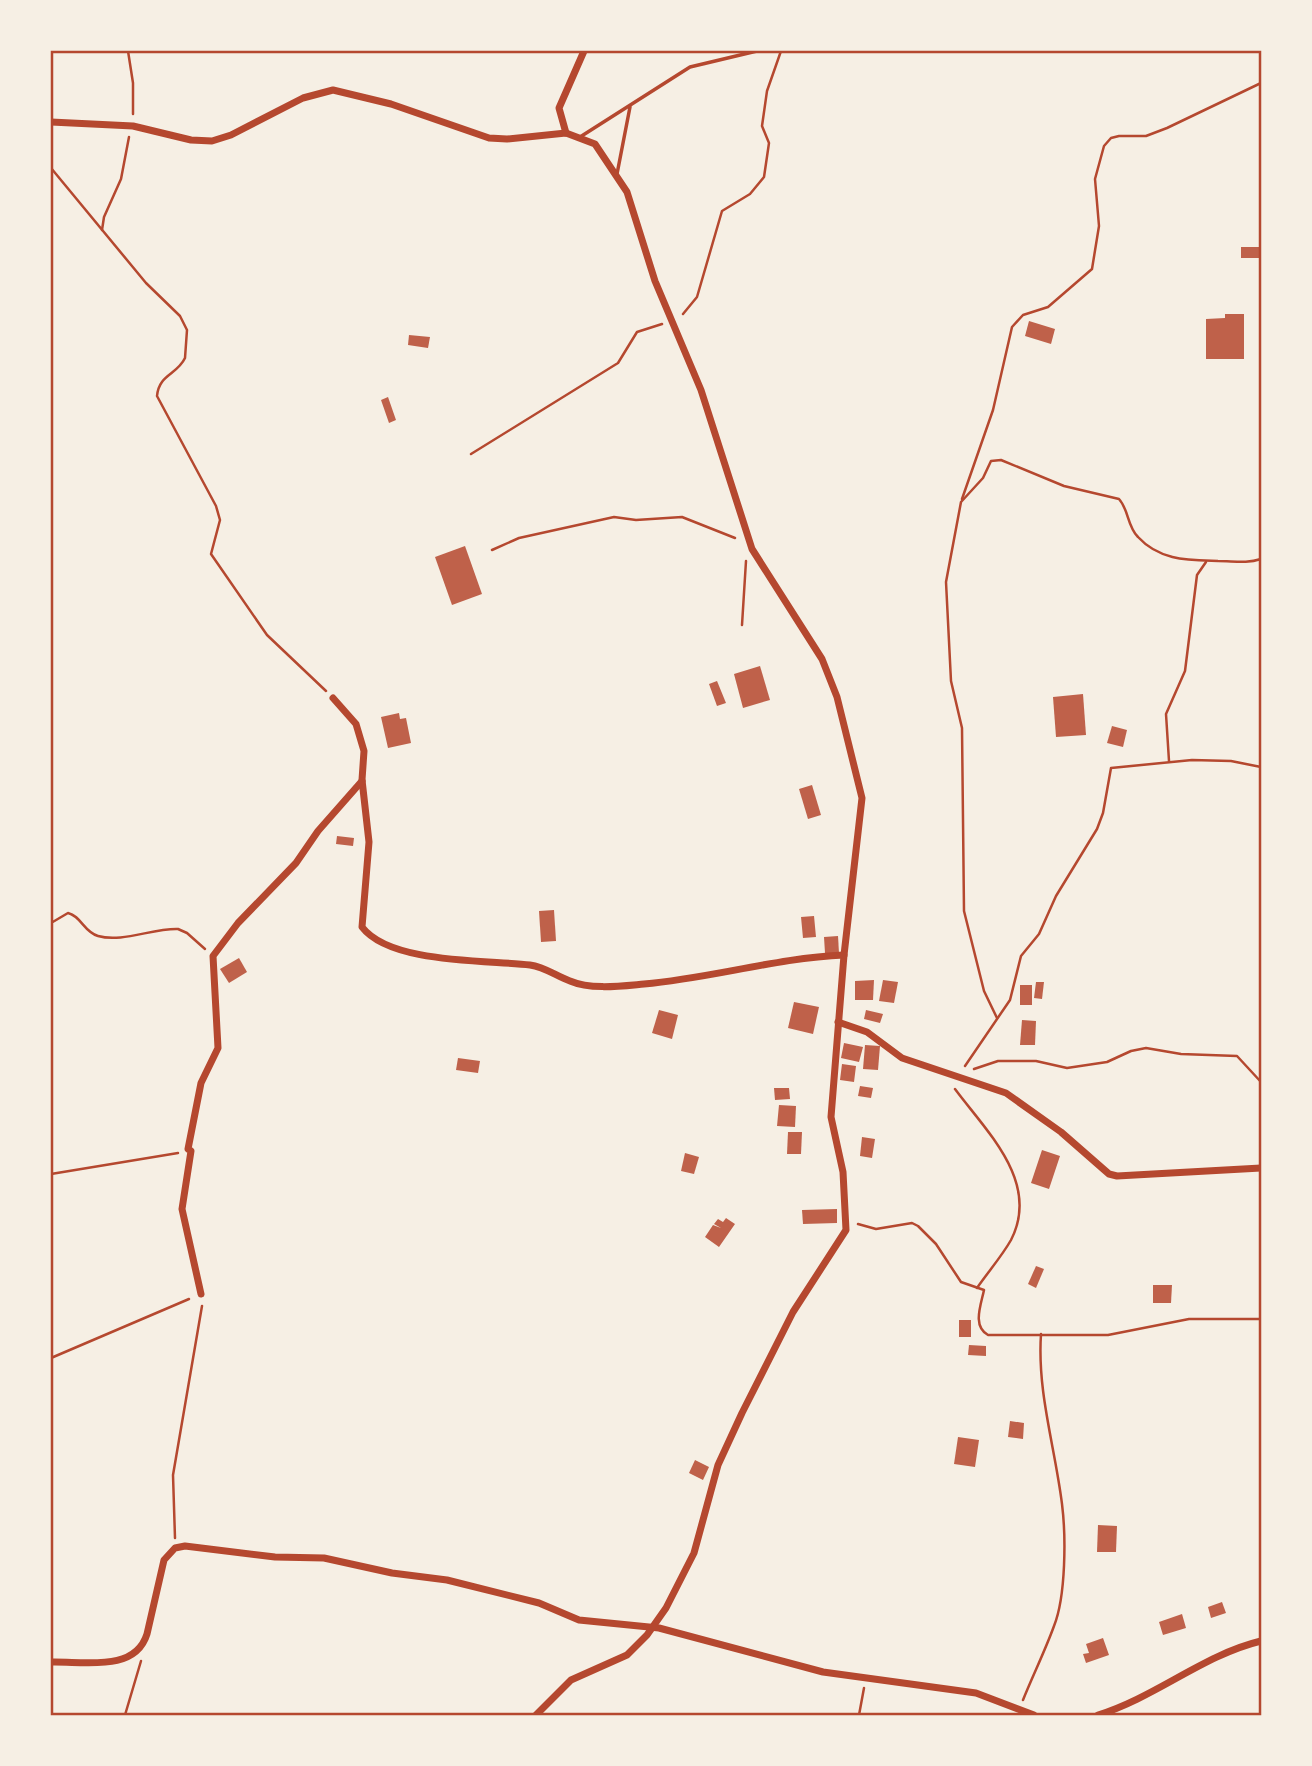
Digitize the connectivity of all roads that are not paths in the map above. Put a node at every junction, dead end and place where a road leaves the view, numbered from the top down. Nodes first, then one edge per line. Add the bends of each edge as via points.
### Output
1 (584, 51) edge
2 (757, 51) edge
3 (629, 107) junction
4 (51, 122) edge
5 (566, 133) junction
6 (579, 137) junction
7 (617, 174) junction
8 (334, 698) road end
9 (362, 780) junction
10 (844, 955) junction
11 (838, 1023) junction
12 (1261, 1168) edge
13 (201, 1294) road end
14 (651, 1627) junction
15 (1261, 1641) edge
16 (51, 1662) edge
17 (536, 1715) edge
18 (1034, 1715) edge
19 (1098, 1715) edge

1 - 5 street via 559,108
2 - 3 lane via 690,68
3 - 6 lane
3 - 7 lane
4 - 5 street via 133,126 212,141 303,98 333,90 391,104 489,138
5 - 6 street
6 - 7 street via 595,144
7 - 10 street via 701,390 750,547 822,659 853,752 862,798
8 - 9 street via 347,710 362,739
9 - 10 street via 369,842 362,927 402,949 454,961 533,965 571,982 601,986 730,972 794,957
9 - 13 street via 213,956 218,1048 201,1083 190,1131 182,1209
10 - 11 street
11 - 12 street via 867,1032 902,1058 1006,1093 1061,1132 1100,1168 1117,1176
11 - 14 street via 831,1117 843,1172 844,1236 793,1312 742,1413 718,1465 694,1553
14 - 16 street via 579,1619 527,1600 346,1560 175,1548 164,1560 144,1644 125,1660
14 - 17 street via 627,1655 571,1680
14 - 18 street via 823,1672 976,1693
15 - 19 street via 1221,1654 1157,1691

